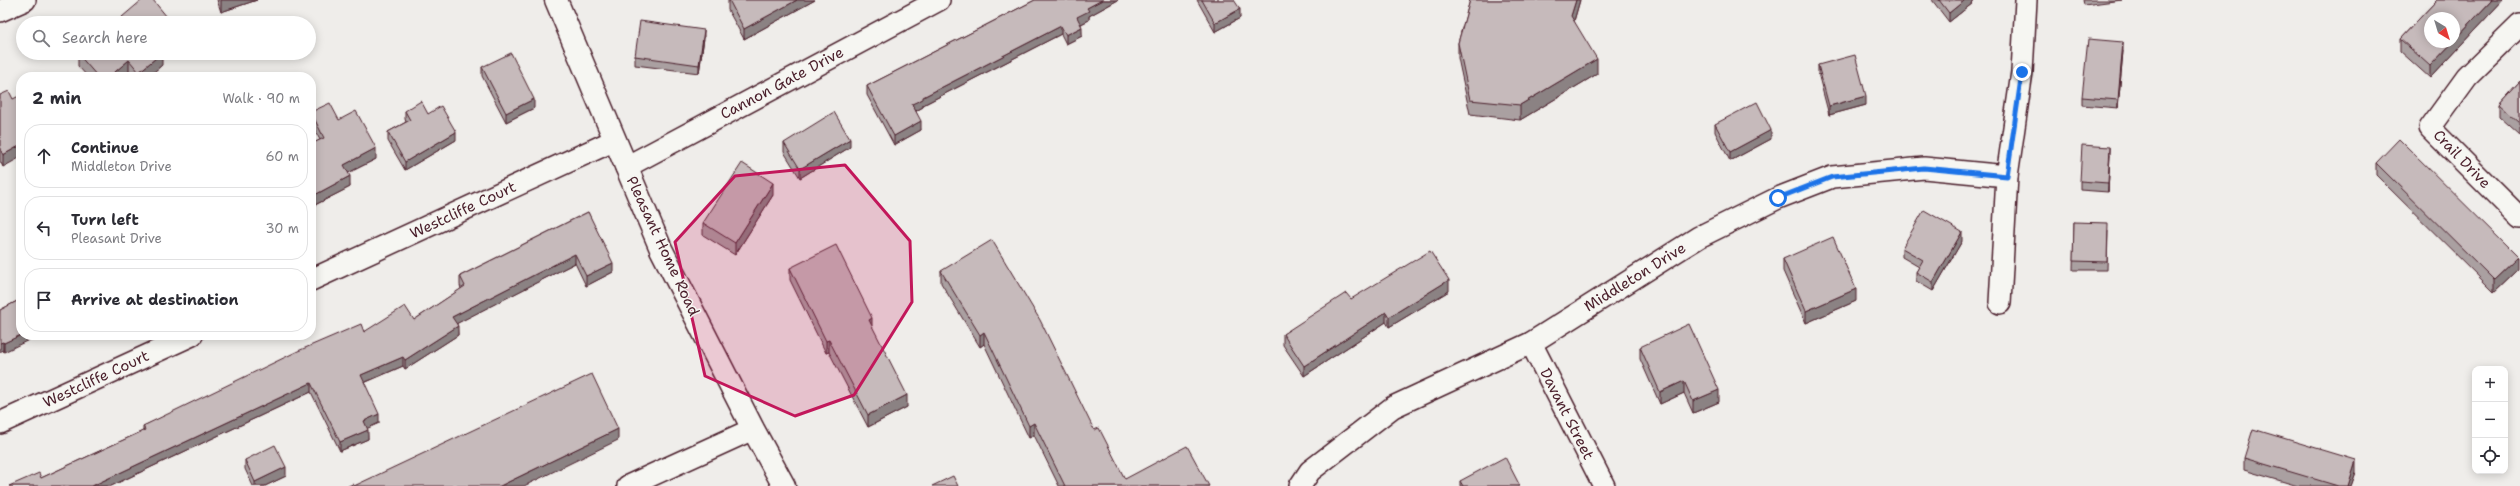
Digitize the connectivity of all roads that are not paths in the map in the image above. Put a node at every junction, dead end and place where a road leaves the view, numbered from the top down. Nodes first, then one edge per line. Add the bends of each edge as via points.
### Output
1 (24, 0) edge
2 (556, 0) edge
3 (939, 0) edge
4 (2026, 0) edge
5 (0, 11) edge
6 (2520, 25) edge
7 (615, 140) junction
8 (626, 167) junction
9 (2007, 176) junction
10 (2520, 218) edge
11 (316, 278) edge
12 (2000, 303) dead end
13 (181, 340) edge
14 (1530, 343) junction
15 (0, 423) edge
16 (752, 429) junction
17 (628, 486) edge
18 (784, 486) edge
19 (1300, 486) edge
20 (1604, 486) edge

1 - 5 street
2 - 7 main road, Pleasant Home Road
3 - 8 street, Cannon Gate Drive
4 - 9 street via 2022,72
6 - 10 street, Crail Drive via 2467,77 2430,128
7 - 8 main road, Pleasant Home Road
7 - 11 street, Westcliffe Court
8 - 16 main road, Pleasant Home Road via 661,249
9 - 12 street
9 - 14 street, Middleton Drive via 1924,168 1832,177 1778,198 1698,237
13 - 15 street, Westcliffe Court
14 - 19 street, Middleton Drive via 1393,407 1310,471
14 - 20 street, Davant Street
16 - 17 street
16 - 18 main road, Pleasant Home Road

